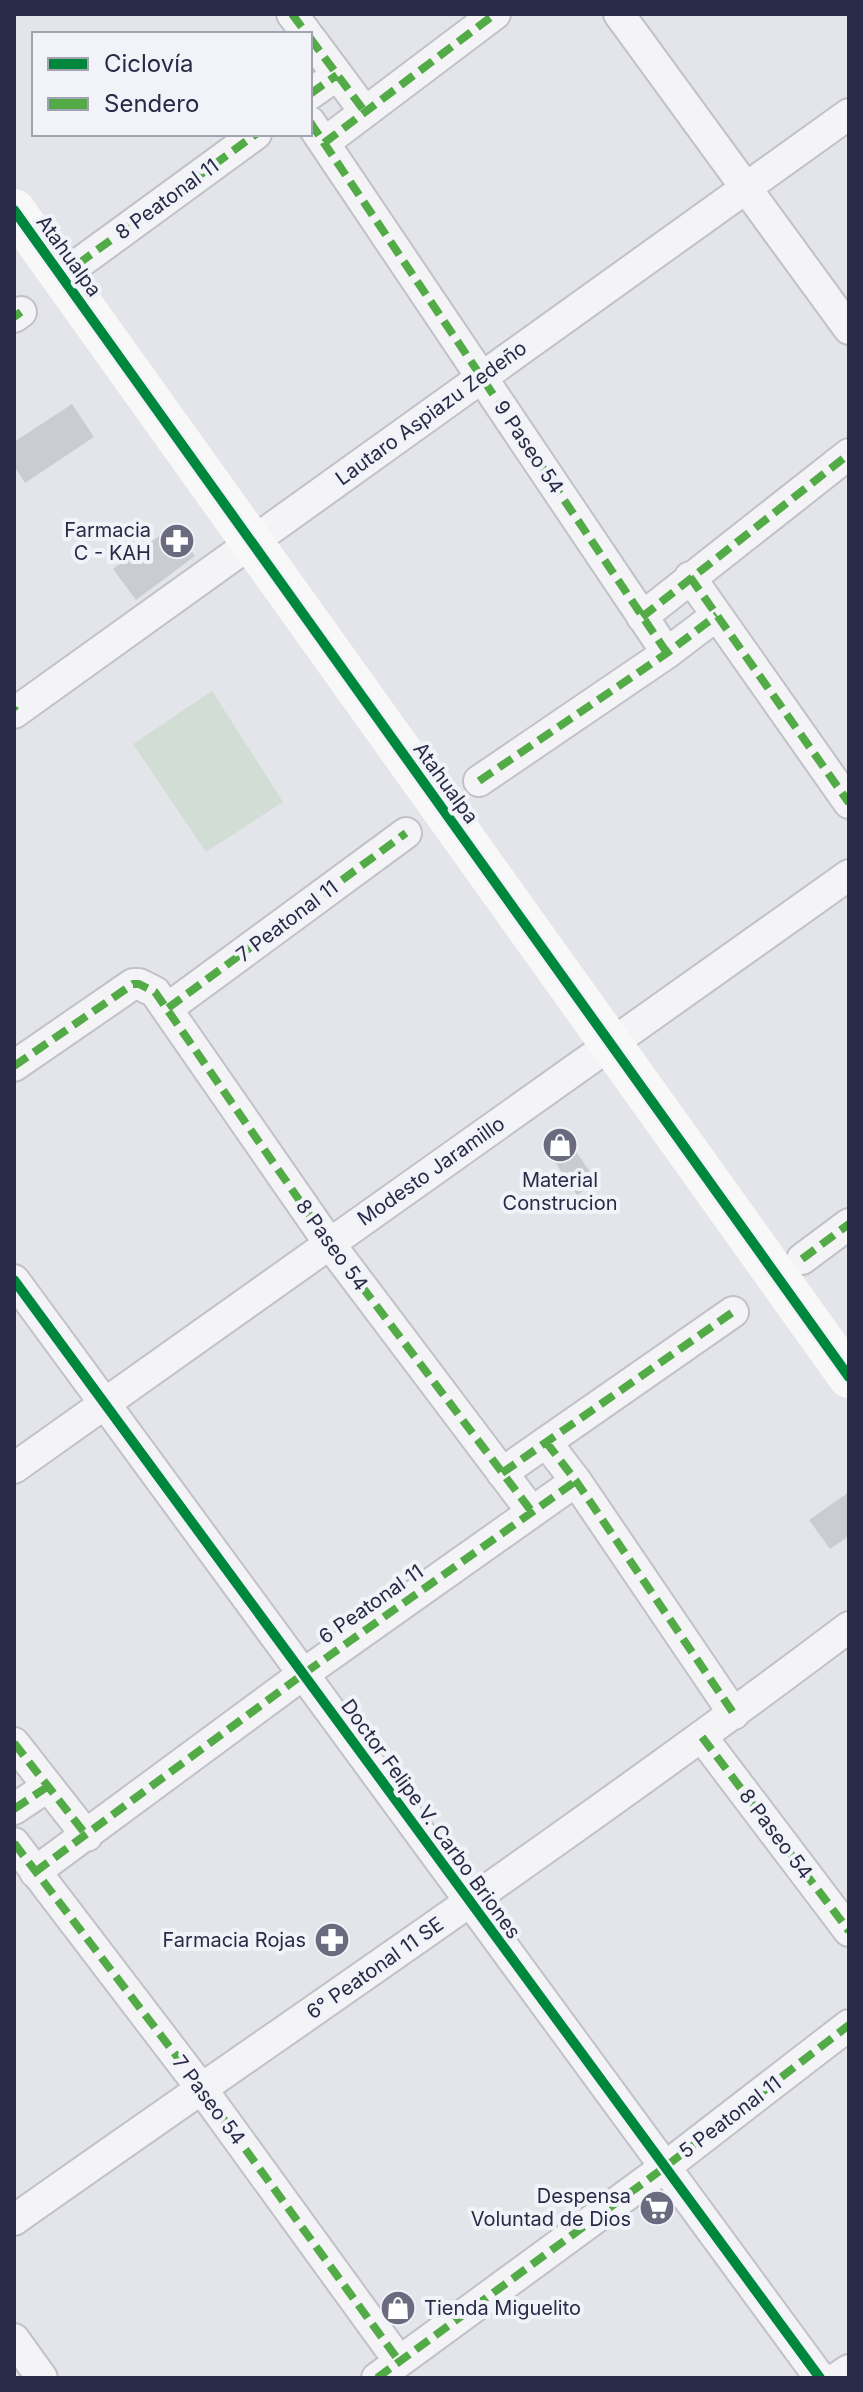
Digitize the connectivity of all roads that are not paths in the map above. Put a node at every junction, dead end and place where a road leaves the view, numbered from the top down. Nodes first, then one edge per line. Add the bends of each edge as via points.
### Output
1 (292, 14) edge
2 (495, 14) edge
3 (619, 14) edge
4 (305, 32) edge
5 (312, 41) edge
6 (337, 75) junction
7 (312, 93) edge
8 (365, 112) junction
9 (849, 114) edge
10 (317, 133) edge
11 (253, 136) edge
12 (745, 188) junction
13 (14, 210) edge
14 (78, 264) dead end
15 (849, 329) edge
16 (482, 377) junction
17 (849, 454) edge
18 (252, 542) junction
19 (690, 577) junction
20 (717, 615) junction
21 (642, 617) junction
22 (667, 653) junction
23 (15, 711) edge
24 (479, 781) dead end
25 (849, 803) edge
26 (406, 833) dead end
27 (849, 875) edge
28 (168, 1008) junction
29 (611, 1044) junction
30 (14, 1066) edge
31 (849, 1224) edge
32 (329, 1243) junction
33 (802, 1259) dead end
34 (14, 1280) edge
35 (733, 1312) dead end
36 (849, 1377) edge
37 (102, 1404) junction
38 (546, 1442) junction
39 (14, 1468) edge
40 (502, 1473) junction
41 (576, 1481) junction
42 (532, 1512) junction
43 (849, 1627) edge
44 (302, 1675) junction
45 (734, 1714) junction
46 (702, 1737) junction
47 (14, 1743) edge
48 (47, 1787) junction
49 (14, 1809) edge
50 (87, 1836) junction
51 (14, 1843) edge
52 (35, 1872) junction
53 (470, 1903) junction
54 (849, 1931) edge
55 (849, 2025) edge
56 (201, 2088) junction
57 (665, 2167) junction
58 (14, 2220) edge
59 (14, 2339) edge
60 (388, 2370) edge
61 (849, 2370) edge
62 (42, 2378) edge
63 (820, 2378) edge
64 (837, 2378) edge

1 - 4 street
2 - 8 street
3 - 12 street
5 - 6 street
6 - 7 street
6 - 8 street
8 - 10 street
9 - 12 street, Lautaro Aspiazu Zedeño
10 - 16 street, 9 Paseo 54
11 - 14 street, 8 Peatonal 11
12 - 15 street
12 - 16 street, Lautaro Aspiazu Zedeño
13 - 18 street, Atahualpa
16 - 18 street, Lautaro Aspiazu Zedeño
16 - 21 street, 9 Paseo 54
17 - 19 street
18 - 23 street, Lautaro Aspiazu Zedeño
18 - 29 street, Atahualpa
19 - 20 street
19 - 21 street
20 - 22 street
20 - 25 street
21 - 22 street, 9 Paseo 54
22 - 24 street
26 - 28 street, 7 Peatonal 11
27 - 29 street, Modesto Jaramillo
28 - 30 street, 8 Paseo 54 via 155,992 133,984
28 - 32 street, 8 Paseo 54
29 - 32 street, Modesto Jaramillo
29 - 36 street, Atahualpa
31 - 33 street
32 - 37 street, Modesto Jaramillo
32 - 40 street, 8 Paseo 54
34 - 37 street, Doctor Felipe V. Carbo Briones
35 - 38 street
37 - 39 street, Modesto Jaramillo
37 - 44 street, Doctor Felipe V. Carbo Briones
38 - 40 street
38 - 41 street
40 - 42 street, 8 Paseo 54
41 - 42 street, 6 Peatonal 11
41 - 45 street
42 - 44 street, 6 Peatonal 11
43 - 45 street, 6° Peatonal 11 SE
44 - 50 street, 6 Peatonal 11
44 - 53 street, Doctor Felipe V. Carbo Briones
45 - 46 street, 6° Peatonal 11 SE
46 - 53 street, 6° Peatonal 11 SE
46 - 54 street, 8 Paseo 54
47 - 48 street
48 - 49 street
48 - 50 street
50 - 52 street, 6 Peatonal 11
51 - 52 street, 7 Paseo 54
52 - 56 street, 7 Paseo 54
53 - 56 street, 6° Peatonal 11 SE
53 - 57 street, Doctor Felipe V. Carbo Briones
55 - 57 street, 5 Peatonal 11
56 - 58 street, 6° Peatonal 11 SE
56 - 60 street, 7 Paseo 54
57 - 60 street, 5 Peatonal 11
57 - 63 street, Doctor Felipe V. Carbo Briones
59 - 62 street
61 - 64 street

